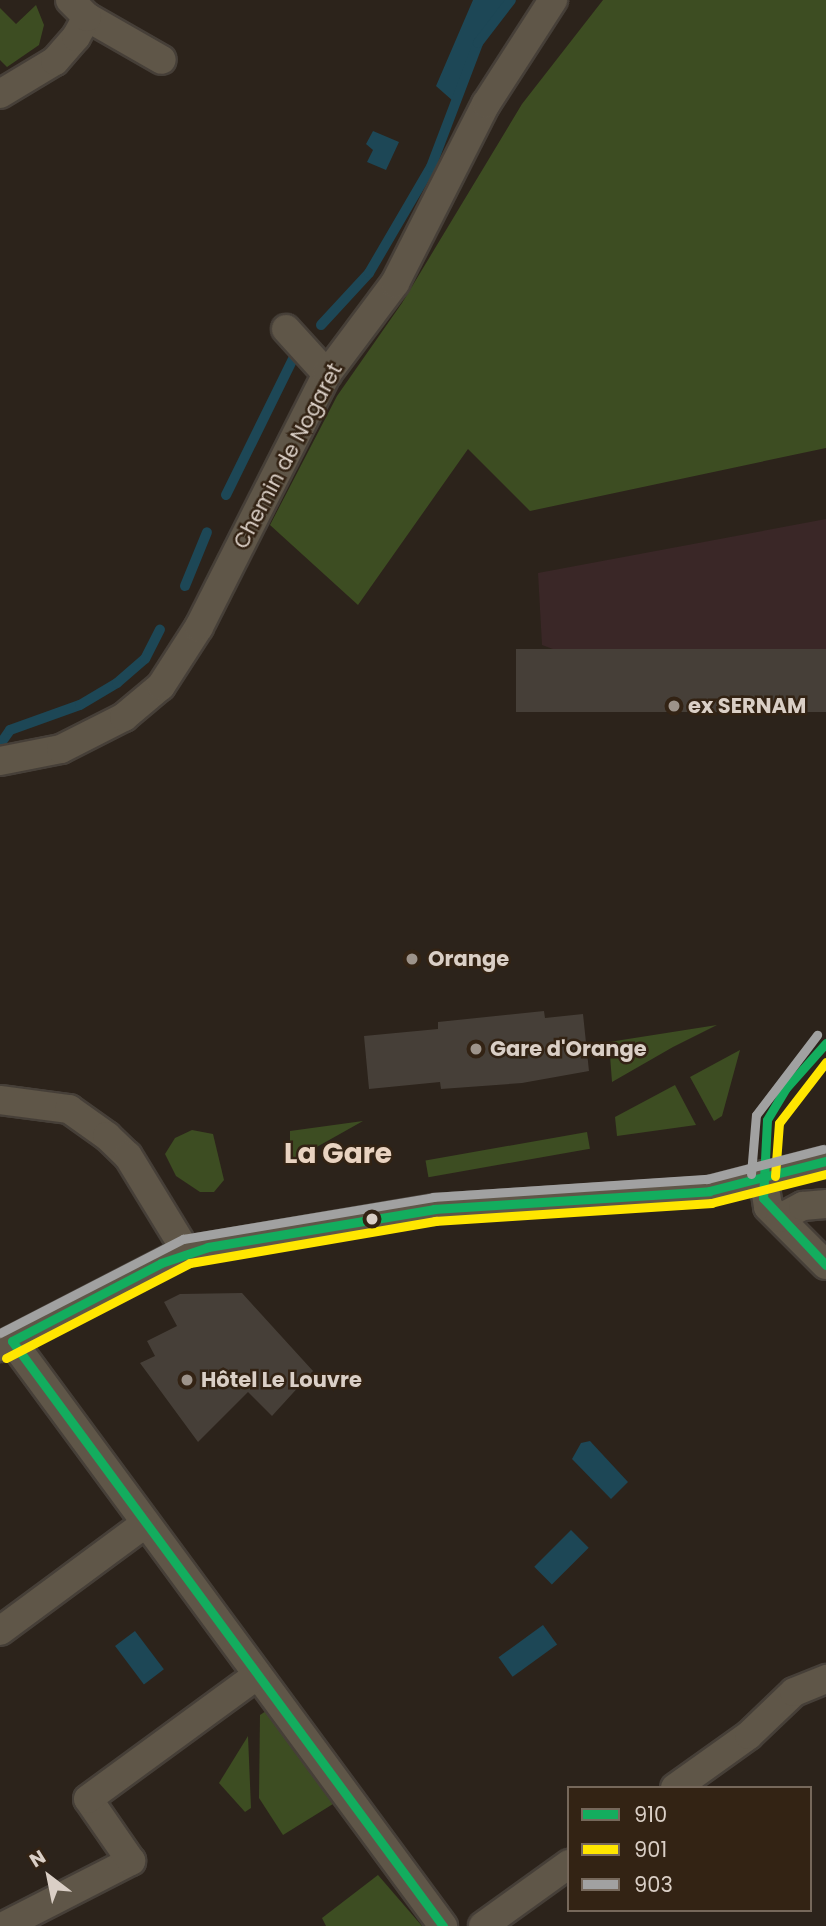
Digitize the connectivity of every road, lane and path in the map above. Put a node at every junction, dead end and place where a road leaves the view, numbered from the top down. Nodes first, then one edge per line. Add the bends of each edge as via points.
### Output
1 (553, 0) edge
2 (79, 9) edge
3 (162, 60) dead end
4 (0, 94) edge
5 (286, 329) dead end
6 (327, 374) junction
7 (0, 761) edge
8 (0, 1100) edge
9 (826, 1161) edge
10 (763, 1175) junction
11 (826, 1204) edge
12 (779, 1218) junction
13 (186, 1251) junction
14 (826, 1265) edge
15 (6, 1344) edge
16 (143, 1525) junction
17 (0, 1631) edge
18 (256, 1676) junction
19 (826, 1679) edge
20 (678, 1786) edge
21 (567, 1865) edge
22 (4, 1926) edge
23 (443, 1926) edge
24 (483, 1926) edge

1 - 6 street, Chemin de Nogaret via 486,104 395,283
2 - 3 street
2 - 4 street via 55,61
5 - 6 street
6 - 7 street, Chemin de Nogaret via 199,627 161,686 124,717 61,749
8 - 13 street via 69,1109 107,1136 128,1156
9 - 10 street
10 - 12 street via 763,1198
10 - 13 street via 709,1191 396,1213
11 - 12 street via 803,1206
12 - 14 street
13 - 15 street
15 - 16 street
16 - 17 street
16 - 18 street
18 - 22 street via 88,1799 131,1861
18 - 23 street
19 - 20 street via 794,1692 749,1735
21 - 24 street

